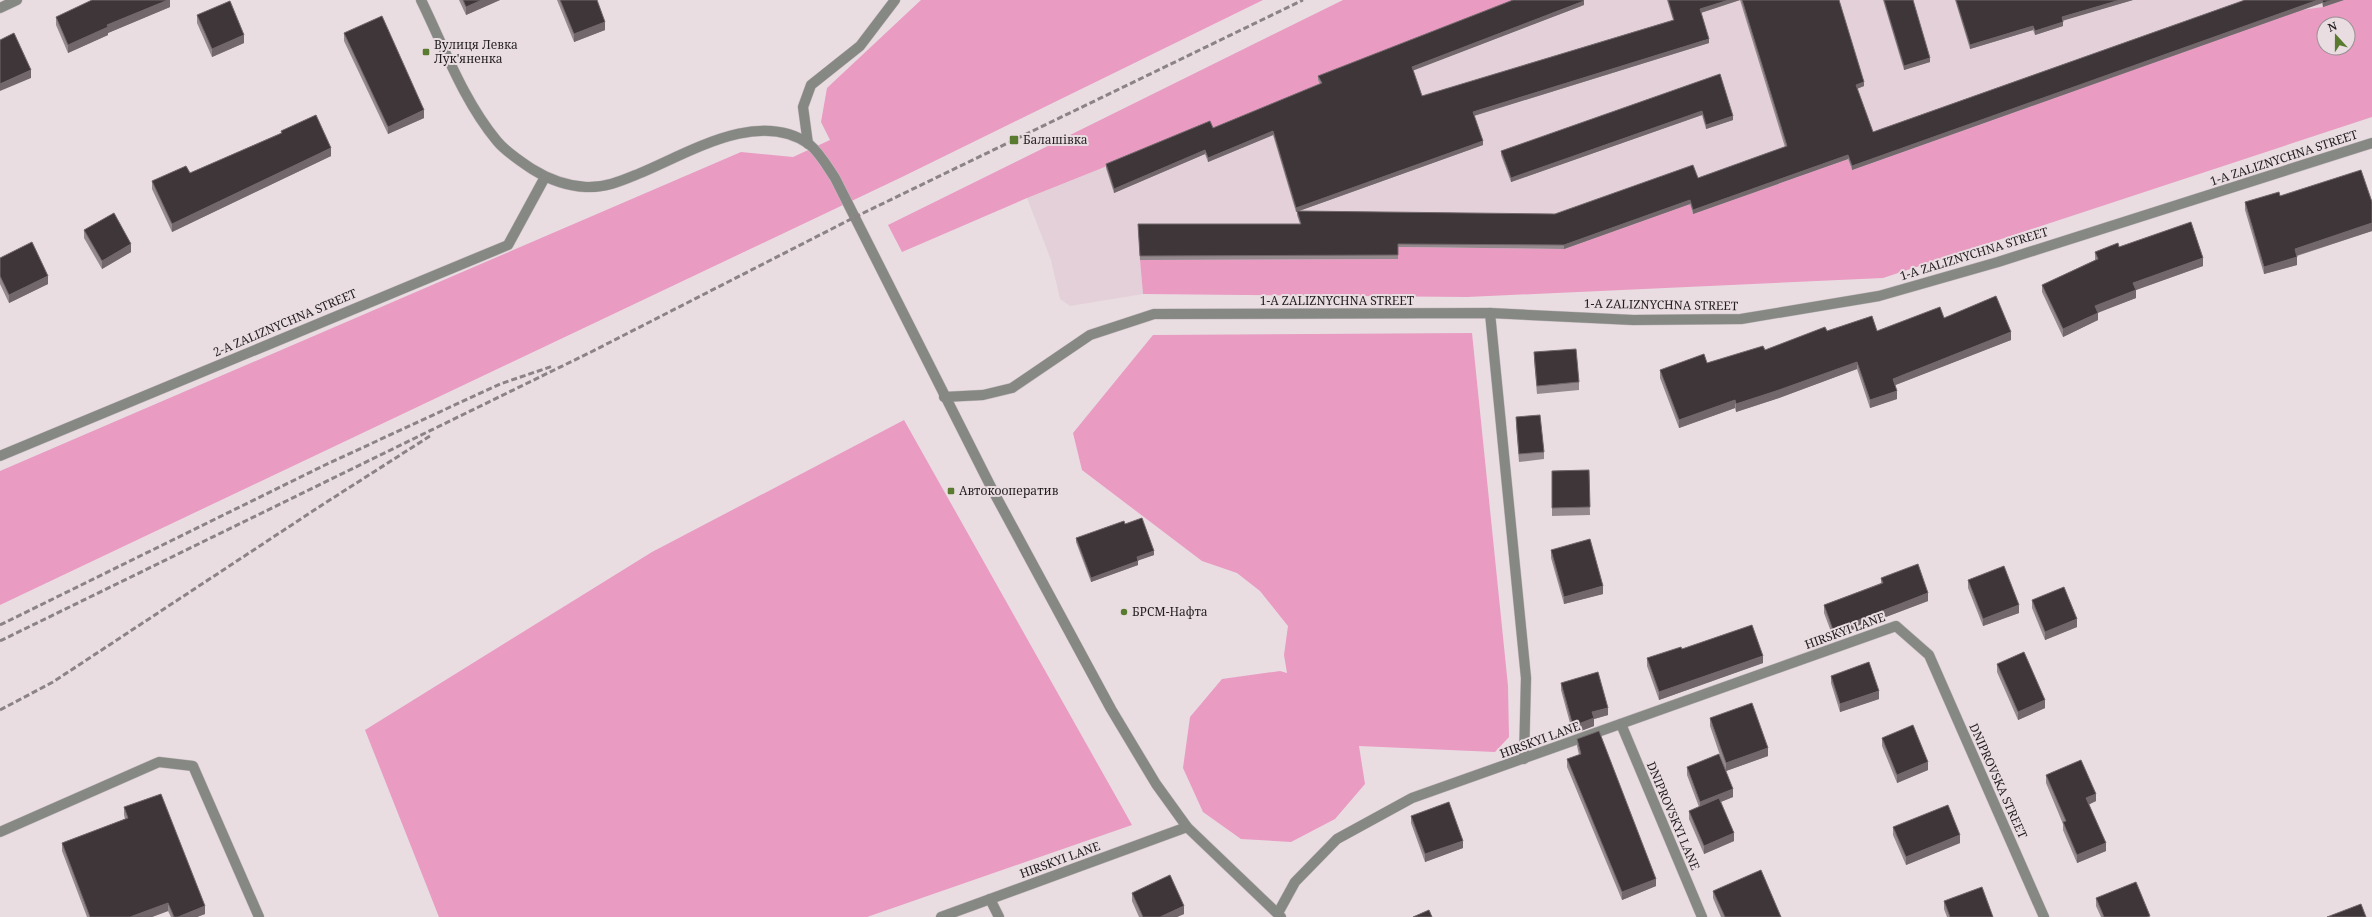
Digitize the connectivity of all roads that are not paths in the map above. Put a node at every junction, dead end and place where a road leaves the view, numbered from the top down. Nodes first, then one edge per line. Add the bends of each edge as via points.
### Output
1 (16, 0) edge
2 (420, 0) edge
3 (894, 0) edge
4 (0, 8) edge
5 (2372, 143) edge
6 (808, 144) junction
7 (545, 177) junction
8 (1490, 313) junction
9 (944, 397) junction
10 (0, 456) edge
11 (1929, 655) joint
12 (1621, 724) junction
13 (1524, 759) junction
14 (1187, 828) junction
15 (0, 832) edge
16 (990, 899) junction
17 (1279, 915) edge
18 (259, 917) edge
19 (941, 917) edge
20 (999, 917) edge
21 (1702, 917) edge
22 (2044, 917) edge

1 - 4 street
2 - 7 street via 472,104 497,141 515,158
3 - 6 street via 860,46 811,85 803,107
5 - 8 street, 1-A ZALIZNYCHNA STREET via 1998,262 1879,296 1741,319 1633,320
6 - 7 street via 789,135 771,131 747,131 726,137 612,185 586,187
6 - 9 street via 819,154 835,178
7 - 10 street, 2-A ZALIZNYCHNA STREET via 508,245
8 - 9 street, 1-A ZALIZNYCHNA STREET via 1154,314 1090,335 1012,388 983,394
8 - 13 street via 1526,678
9 - 14 street via 1111,709 1156,784
11 - 12 street, HIRSKYI LANE via 1896,626
11 - 22 street, DNIPROVSKA STREET
12 - 13 street, HIRSKYI LANE
12 - 21 street, DNIPROVSKYI LANE
13 - 17 street, HIRSKYI LANE via 1412,798 1336,839 1295,882
14 - 16 street, HIRSKYI LANE
14 - 17 street
15 - 18 street via 159,762 193,766
16 - 19 street, HIRSKYI LANE
16 - 20 street

